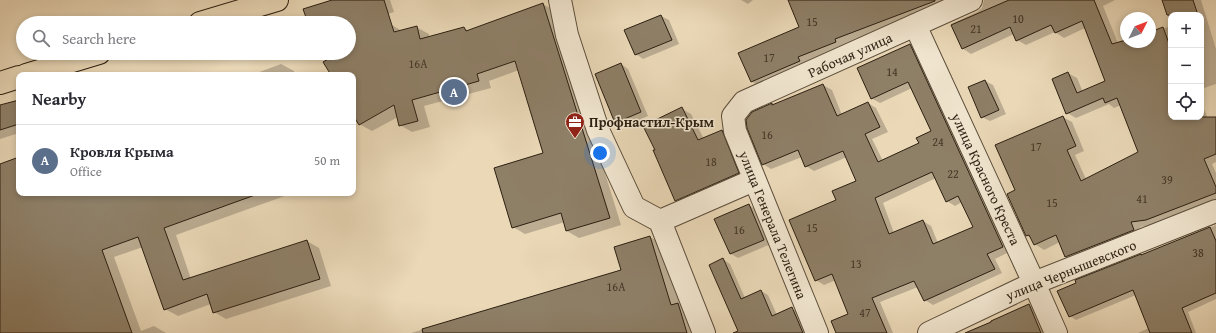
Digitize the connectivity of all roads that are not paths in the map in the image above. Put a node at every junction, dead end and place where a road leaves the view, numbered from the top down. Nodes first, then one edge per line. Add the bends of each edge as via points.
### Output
1 (277, 0) edge
2 (560, 0) edge
3 (971, 0) edge
4 (223, 16) edge
5 (915, 25) junction
6 (76, 60) edge
7 (36, 72) edge
8 (16, 78) edge
9 (0, 83) edge
10 (733, 116) joint
11 (754, 180) junction
12 (1216, 211) edge
13 (660, 221) junction
14 (1034, 283) junction
15 (704, 333) edge
16 (817, 333) edge
17 (929, 333) edge
18 (1056, 333) edge

1 - 4 main road
2 - 13 street via 567,35 602,137 634,207
3 - 5 street, Рабочая улица
5 - 10 street, Рабочая улица via 744,102
5 - 14 street, улица Красного Креста
6 - 7 main road
8 - 9 main road
10 - 11 street, улица Генерала Телегина via 735,132
11 - 13 street
11 - 16 street, улица Генерала Телегина
12 - 14 street, улица Чернышевского
13 - 15 street
14 - 17 street, улица Чернышевского
14 - 18 street, улица Красного Креста

